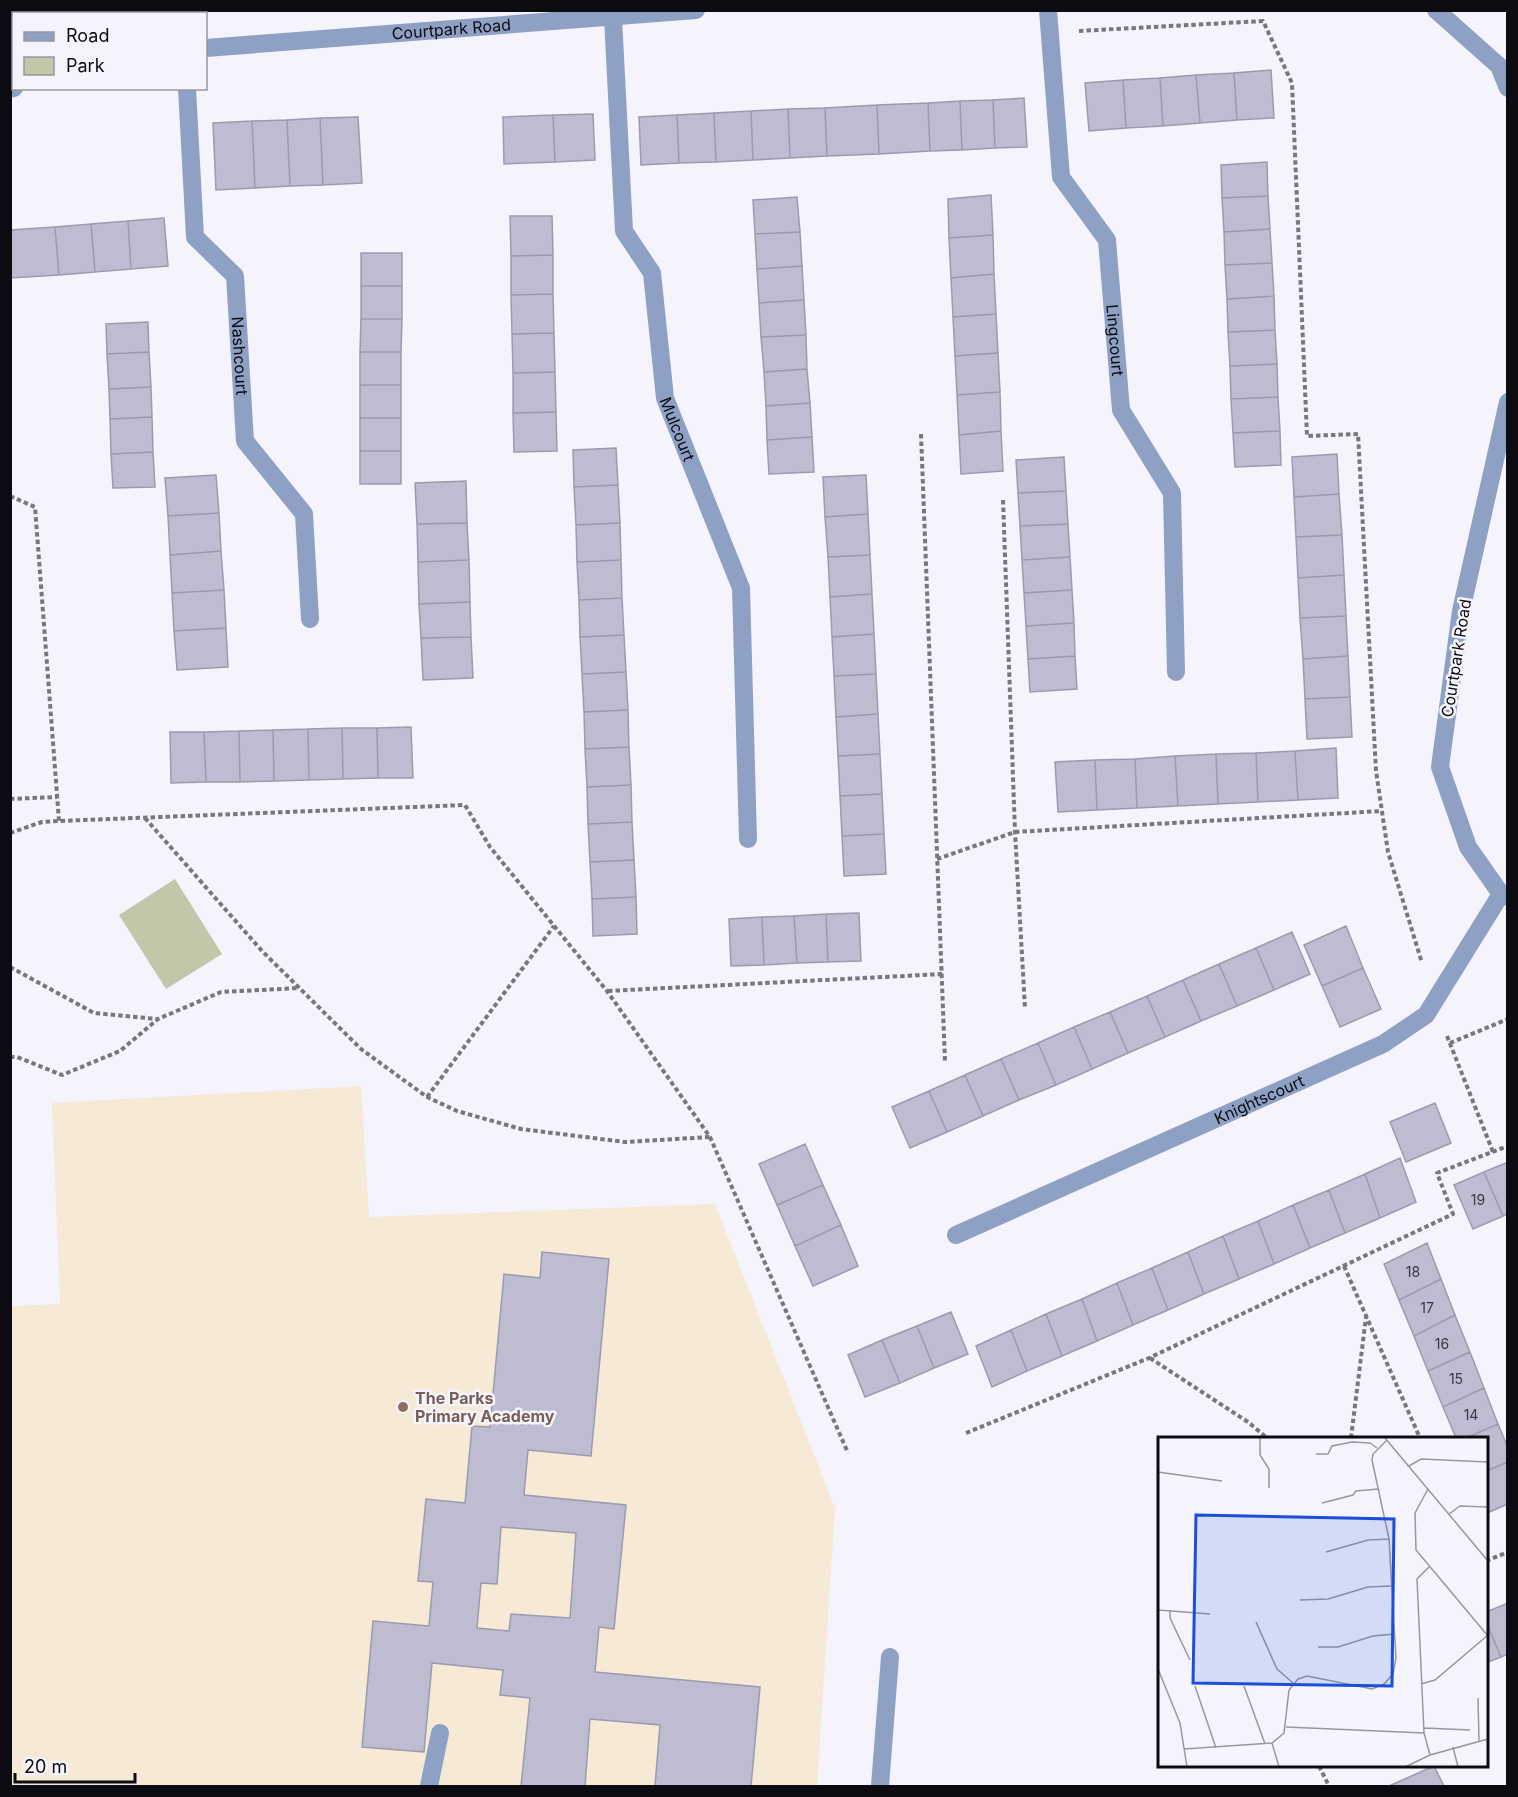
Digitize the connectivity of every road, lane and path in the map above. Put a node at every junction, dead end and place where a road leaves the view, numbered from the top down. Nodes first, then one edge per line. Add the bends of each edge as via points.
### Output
1 (696, 10) edge
2 (1048, 10) edge
3 (1436, 10) edge
4 (613, 18) junction
5 (1049, 33) junction
6 (207, 48) edge
7 (1508, 88) edge
8 (187, 90) edge
9 (1508, 402) edge
10 (921, 434) dead end
11 (10, 496) edge
12 (1004, 500) dead end
13 (310, 619) dead end
14 (1176, 672) dead end
15 (57, 797) junction
16 (10, 799) edge
17 (1382, 812) junction
18 (144, 817) junction
19 (59, 821) junction
20 (1015, 832) junction
21 (10, 833) edge
22 (748, 840) dead end
23 (937, 860) junction
24 (1504, 896) edge
25 (554, 926) junction
26 (10, 967) edge
27 (942, 975) junction
28 (300, 988) junction
29 (607, 991) junction
30 (1433, 1004) junction
31 (1025, 1008) dead end
32 (158, 1019) junction
33 (1508, 1019) edge
34 (1450, 1043) junction
35 (10, 1057) edge
36 (945, 1062) dead end
37 (427, 1097) junction
38 (710, 1137) junction
39 (1508, 1146) edge
40 (1493, 1152) junction
41 (956, 1235) dead end
42 (1344, 1266) junction
43 (1366, 1315) junction
44 (1149, 1358) junction
45 (966, 1433) dead end
46 (1266, 1437) edge
47 (1351, 1437) edge
48 (1420, 1437) edge
49 (848, 1453) dead end
50 (1508, 1552) edge
51 (1488, 1560) edge
52 (890, 1658) dead end
53 (440, 1733) dead end
54 (1320, 1767) edge
55 (429, 1786) edge
56 (880, 1786) edge
57 (1329, 1786) edge

1 - 4 street, Courtpark Road
2 - 5 street, Lingcourt
3 - 7 street via 1498,66
4 - 6 street, Courtpark Road
4 - 22 street, Mulcourt via 624,231 652,273 665,398 741,588
5 - 14 street, Lingcourt via 1061,177 1107,240 1121,410 1173,493
5 - 17 path via 1263,21 1292,83 1307,436 1358,434 1376,771
8 - 13 street, Nashcourt via 195,237 235,276 245,441 304,514
9 - 24 street, Courtpark Road via 1461,611 1440,767 1468,847
10 - 23 path
11 - 15 path via 35,507
12 - 20 path
15 - 16 path
15 - 19 path
17 - 20 path
17 - 30 path via 1388,852
18 - 19 path
18 - 25 path via 465,805 490,847
18 - 28 path via 262,951
19 - 21 path via 42,822
20 - 23 path
20 - 31 path
23 - 27 path
24 - 30 street, Knightscourt
25 - 29 path
25 - 37 path
26 - 32 path via 94,1013
27 - 29 path
27 - 36 path
28 - 32 path via 220,992
28 - 37 path via 361,1049
29 - 38 path
30 - 34 path
30 - 41 street, Knightscourt via 1426,1015 1383,1044
32 - 35 path via 120,1051 62,1075
33 - 34 path
34 - 40 path
37 - 38 path via 457,1111 520,1129 625,1142
38 - 49 path
39 - 40 path
40 - 42 path via 1437,1173 1453,1214
42 - 43 path
42 - 44 path
43 - 47 path
43 - 48 path
44 - 45 path
44 - 46 path
50 - 51 path
52 - 56 street
53 - 55 street
54 - 57 path

